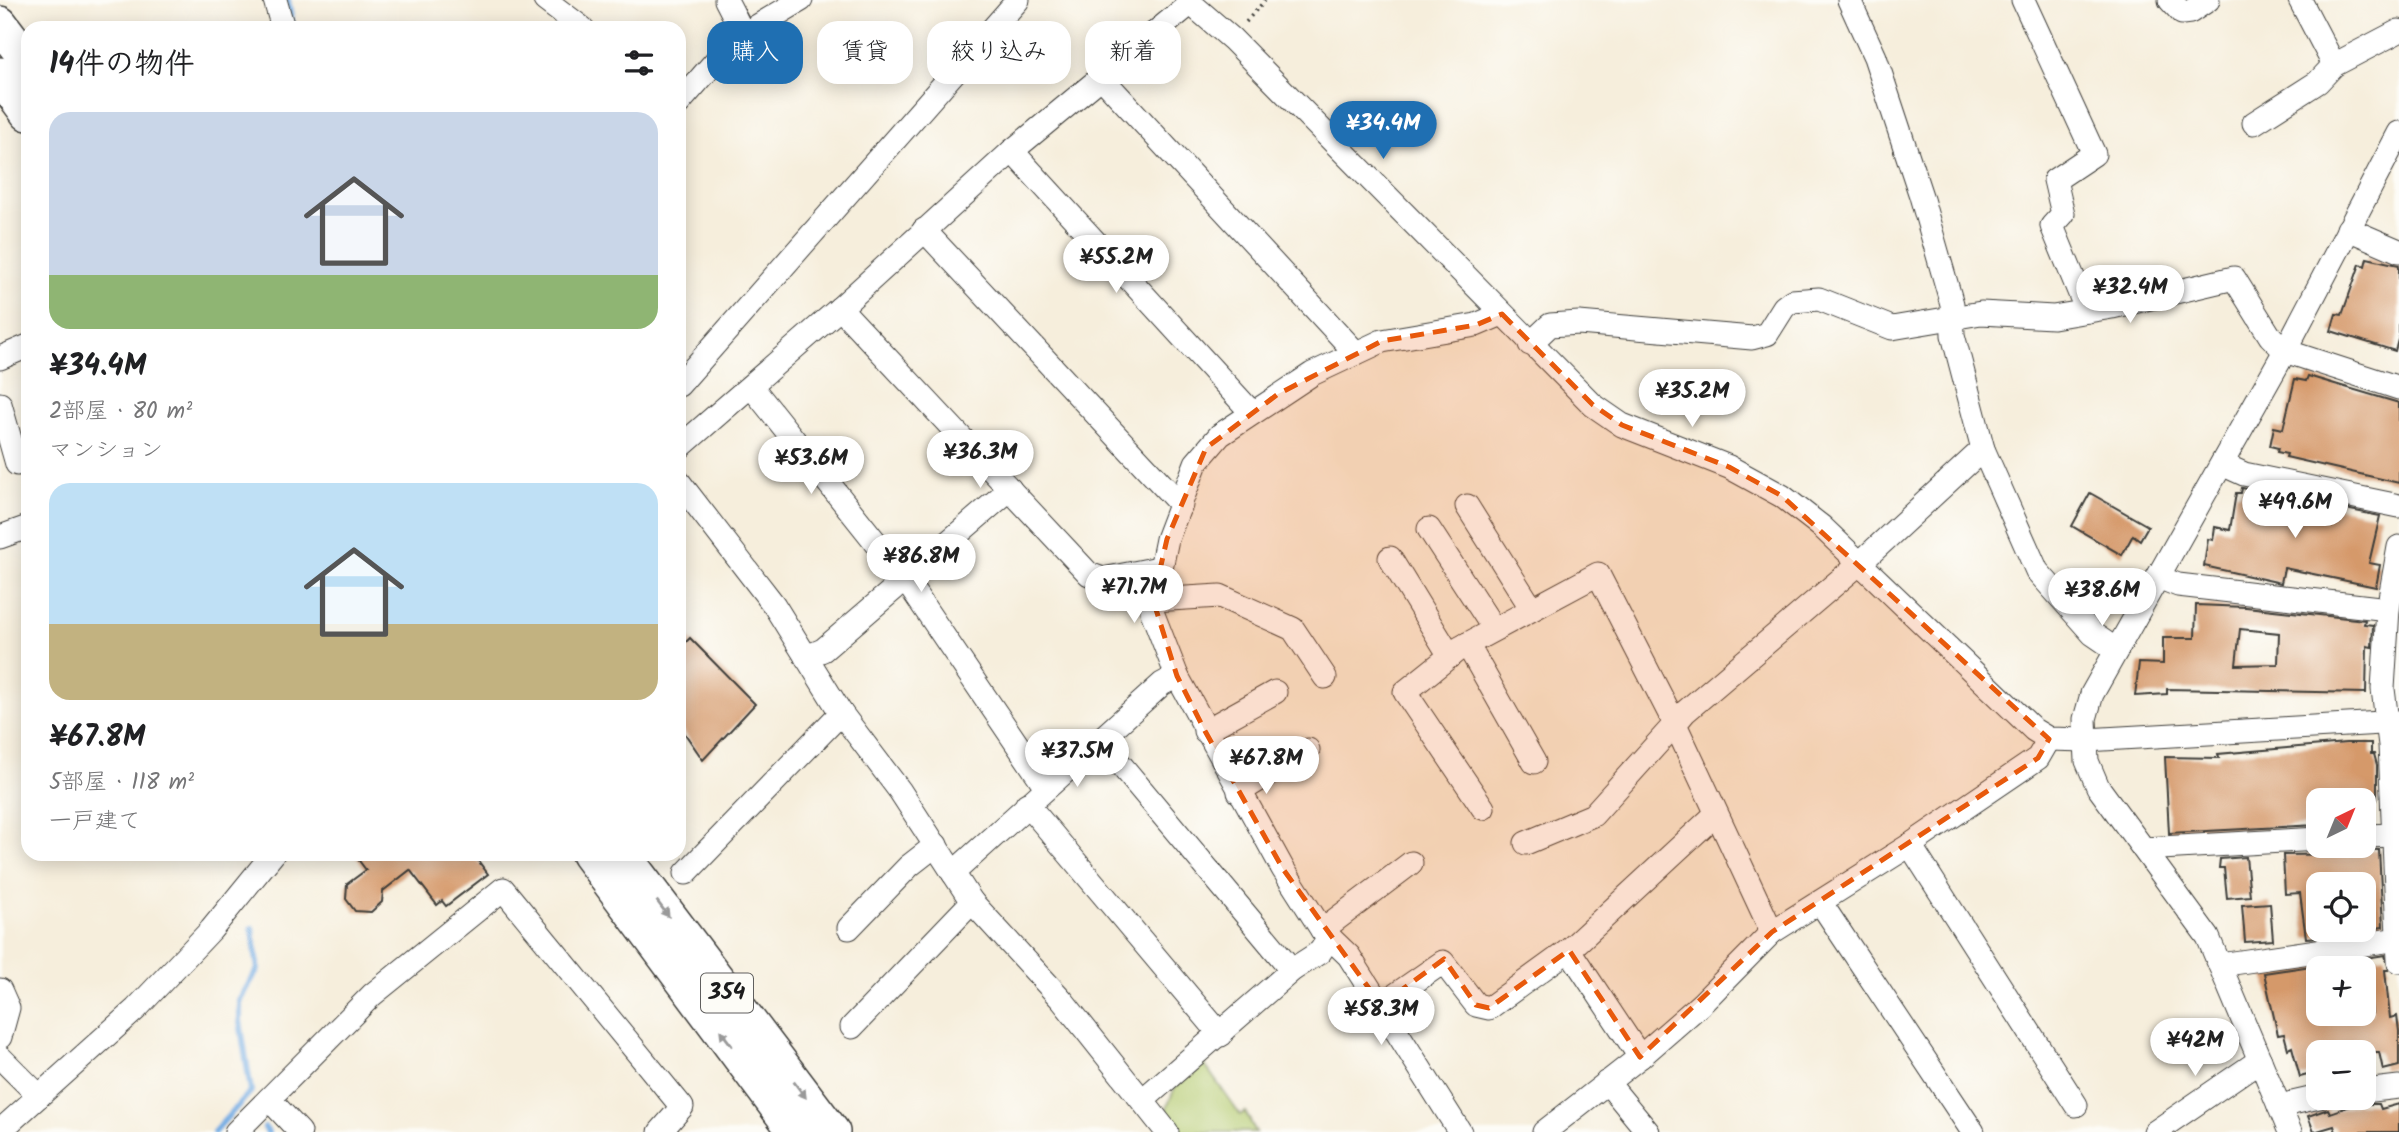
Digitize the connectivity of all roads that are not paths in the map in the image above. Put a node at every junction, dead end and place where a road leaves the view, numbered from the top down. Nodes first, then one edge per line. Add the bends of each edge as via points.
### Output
1 (275, 0) edge
2 (545, 0) edge
3 (726, 0) edge
4 (801, 0) edge
5 (1018, 0) edge
6 (1849, 0) edge
7 (2023, 0) edge
8 (2170, 0) edge
9 (2208, 0) edge
10 (2300, 0) edge
11 (1189, 2) edge
12 (281, 21) edge
13 (573, 21) edge
14 (737, 21) edge
15 (767, 21) edge
16 (1167, 21) edge
17 (0, 24) edge
18 (2399, 31) edge
19 (21, 52) edge
20 (2334, 65) junction
21 (707, 71) edge
22 (0, 75) edge
23 (1095, 84) edge
24 (1108, 84) edge
25 (686, 95) edge
26 (21, 104) edge
27 (2254, 123) dead end
28 (2399, 133) edge
29 (1012, 151) junction
30 (2348, 229) junction
31 (924, 230) junction
32 (2399, 251) edge
33 (840, 308) junction
34 (2087, 312) junction
35 (1503, 314) junction
36 (1951, 318) junction
37 (1530, 344) junction
38 (21, 349) edge
39 (2285, 351) junction
40 (1356, 353) junction
41 (0, 358) edge
42 (686, 377) edge
43 (751, 386) junction
44 (2399, 388) edge
45 (0, 404) edge
46 (1252, 413) junction
47 (686, 442) edge
48 (1983, 449) junction
49 (17, 464) dead end
50 (2222, 464) junction
51 (1010, 489) junction
52 (686, 491) edge
53 (1181, 505) junction
54 (1467, 506) dead end
55 (2399, 506) edge
56 (1429, 529) dead end
57 (21, 530) edge
58 (0, 537) edge
59 (2399, 547) edge
60 (1390, 558) dead end
61 (1860, 563) junction
62 (1159, 568) junction
63 (2158, 577) junction
64 (905, 579) junction
65 (1153, 600) junction
66 (1532, 609) junction
67 (2388, 609) junction
68 (1494, 629) junction
69 (2115, 649) junction
70 (1458, 650) junction
71 (806, 657) junction
72 (1177, 676) junction
73 (1325, 677) dead end
74 (1275, 692) dead end
75 (841, 713) junction
76 (2392, 723) edge
77 (1675, 724) junction
78 (1205, 731) junction
79 (2049, 739) junction
80 (1100, 740) junction
81 (2086, 740) junction
82 (1308, 750) dead end
83 (1534, 762) dead end
84 (1046, 787) junction
85 (1239, 792) junction
86 (1027, 804) junction
87 (1483, 808) dead end
88 (1716, 814) junction
89 (2395, 835) junction
90 (2376, 836) edge
91 (2306, 840) edge
92 (1526, 843) dead end
93 (936, 845) junction
94 (1910, 845) junction
95 (2144, 849) junction
96 (267, 861) edge
97 (594, 861) edge
98 (627, 861) edge
99 (1411, 863) dead end
100 (686, 873) dead end
101 (953, 873) junction
102 (972, 902) junction
103 (1820, 902) junction
104 (849, 928) dead end
105 (1772, 932) junction
106 (1326, 933) junction
107 (2398, 946) edge
108 (1569, 950) junction
109 (2220, 965) junction
110 (1292, 970) junction
111 (0, 990) edge
112 (1381, 1005) junction
113 (852, 1027) dead end
114 (1221, 1035) junction
115 (0, 1037) edge
116 (0, 1057) edge
117 (1640, 1057) junction
118 (2260, 1060) junction
119 (1607, 1082) junction
120 (2399, 1087) edge
121 (2376, 1090) edge
122 (39, 1096) junction
123 (270, 1099) junction
124 (1144, 1100) junction
125 (2306, 1100) edge
126 (2076, 1105) dead end
127 (2279, 1106) junction
128 (0, 1131) edge
129 (237, 1132) edge
130 (300, 1132) edge
131 (660, 1132) edge
132 (796, 1132) edge
133 (832, 1132) edge
134 (1167, 1132) edge
135 (1460, 1132) edge
136 (1544, 1132) edge
137 (1648, 1132) edge
138 (1973, 1132) edge
139 (2155, 1132) edge
140 (2290, 1132) edge

1 - 12 street
2 - 13 street
3 - 14 street
4 - 15 street
5 - 42 street
6 - 36 street via 1875,57 1921,196 1952,304
7 - 34 street via 2094,154 2055,180 2063,214 2052,226
8 - 9 street via 2182,13
10 - 20 street
11 - 16 street
11 - 35 street via 1232,39
17 - 19 highway
18 - 20 street
20 - 27 street via 2318,82
21 - 25 street
22 - 26 highway
23 - 29 street
24 - 40 street
28 - 30 street
29 - 31 street
29 - 46 street
30 - 32 street
30 - 39 street
31 - 33 street
31 - 53 street
33 - 43 street
33 - 51 street
34 - 36 street via 2053,317 1981,313
34 - 39 street via 2234,278 2270,336
35 - 37 street
35 - 40 street via 1476,325 1382,341
36 - 37 street via 1892,328 1819,299 1793,301 1767,334 1752,338 1579,323 1550,325
36 - 48 street
37 - 61 street via 1593,405 1622,425 1756,480 1822,527
38 - 41 street
39 - 44 street
39 - 50 street
40 - 46 street via 1312,374
43 - 47 street
43 - 64 street
45 - 49 street
46 - 53 street via 1206,448
48 - 61 street
48 - 69 street via 2037,571 2093,634
50 - 55 street via 2244,474
50 - 63 street
51 - 62 street via 1096,579
51 - 64 street
52 - 71 street via 774,605
53 - 62 street
54 - 66 street
56 - 68 street
57 - 58 street
59 - 67 street
60 - 70 street
61 - 77 street
61 - 79 street via 2034,730
62 - 65 street
63 - 67 street via 2178,585
63 - 69 street
64 - 71 street via 822,650
64 - 84 street
65 - 72 street via 1152,612
65 - 73 street via 1220,596 1293,629
66 - 68 street
66 - 77 street via 1598,574
67 - 76 street via 2383,689
68 - 70 street
69 - 81 street via 2092,694 2085,719
70 - 83 street
70 - 87 street via 1405,692
71 - 75 street
72 - 78 street
72 - 80 street
74 - 78 street
75 - 93 street
75 - 100 street
76 - 81 street
76 - 89 street
77 - 88 street
77 - 92 street via 1592,815
78 - 85 street
79 - 81 street
79 - 94 street via 2038,758
80 - 84 street
80 - 110 street
81 - 95 street via 2087,761 2098,787
82 - 85 street
84 - 86 street
85 - 106 street
86 - 101 street
86 - 114 street
88 - 105 street
88 - 108 street
89 - 90 street
89 - 107 street
91 - 95 street
93 - 101 street
93 - 104 street
94 - 103 street
94 - 126 street
95 - 109 street via 2208,937
96 - 122 street via 211,930 136,1009
132 -> 97 highway, 354
98 -> 133 highway, 354
99 - 106 street
101 - 102 street
102 - 113 street
102 - 124 street via 1062,1000
103 - 105 street
103 - 138 street
105 - 117 street
106 - 110 street via 1320,953
106 - 112 street via 1349,956
107 - 109 street
108 - 112 street via 1489,1008 1476,1005 1443,962
108 - 117 street
109 - 118 street
110 - 114 street
111 - 115 street via 8,1009
112 - 135 street
114 - 124 street
116 - 122 street
117 - 119 street
118 - 127 street
118 - 139 street
119 - 136 street
119 - 137 street
120 - 121 street
122 - 128 street
123 - 129 street
123 - 130 street
123 - 131 street via 372,995 503,889 682,1107
124 - 134 street
125 - 127 street
127 - 140 street

